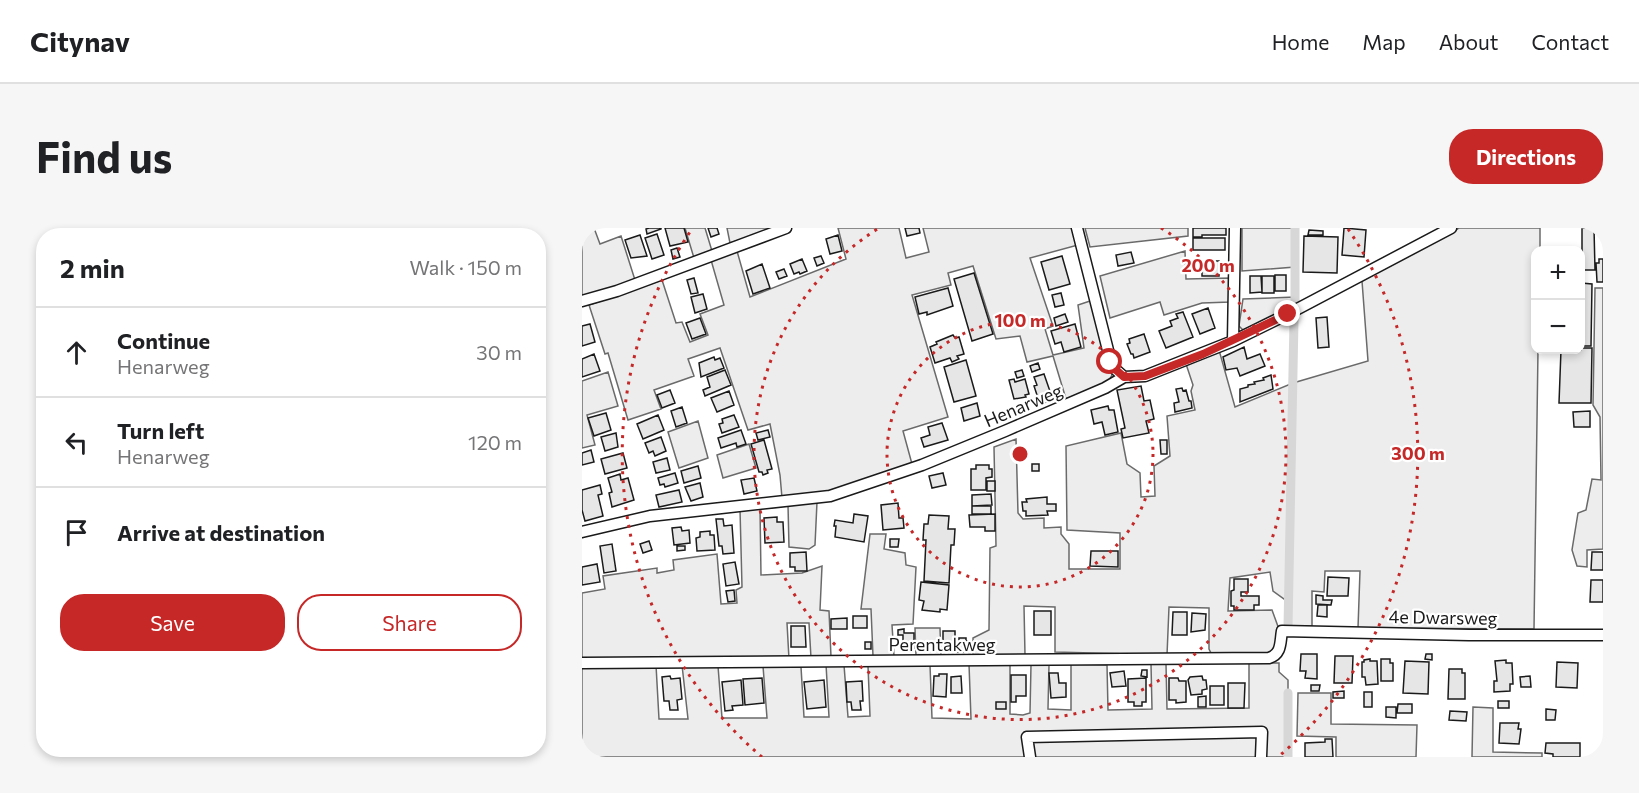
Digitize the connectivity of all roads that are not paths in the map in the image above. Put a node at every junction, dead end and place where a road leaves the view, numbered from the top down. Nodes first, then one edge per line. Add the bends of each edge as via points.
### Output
1 (786, 228) edge
2 (1077, 228) edge
3 (1234, 228) edge
4 (1451, 228) edge
5 (582, 301) edge
6 (1233, 341) junction
7 (1124, 377) junction
8 (582, 532) edge
9 (1282, 631) joint
10 (1603, 635) edge
11 (582, 663) edge
12 (1030, 757) edge
13 (1262, 757) edge

1 - 5 street
2 - 7 street via 1110,362
3 - 6 street
4 - 6 street, Henarweg
6 - 7 street, Henarweg via 1145,376
7 - 8 street, Henarweg via 957,452 831,496 650,516
9 - 10 street, 4e Dwarsweg
9 - 11 street, Perentakweg via 1279,651 1269,658
12 - 13 street via 1028,737 1262,732

